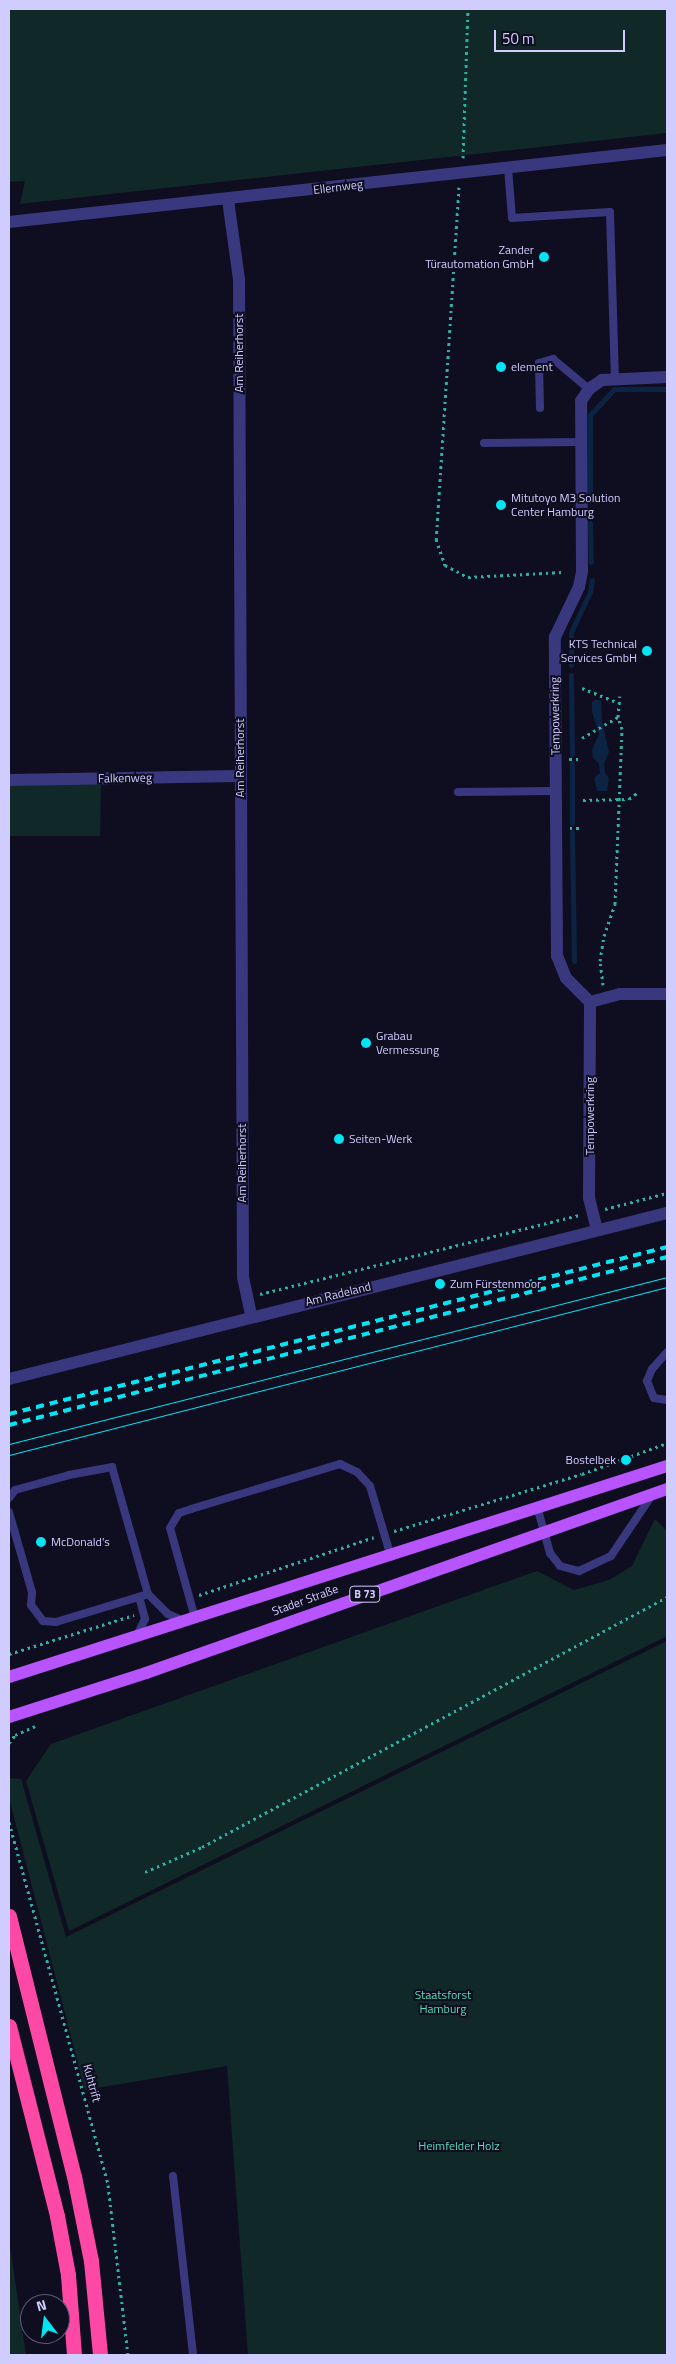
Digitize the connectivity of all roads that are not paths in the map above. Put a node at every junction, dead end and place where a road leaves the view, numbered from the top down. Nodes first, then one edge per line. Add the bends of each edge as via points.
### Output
1 (667, 150) edge
2 (508, 168) junction
3 (228, 200) junction
4 (9, 222) edge
5 (667, 377) edge
6 (615, 378) junction
7 (589, 389) junction
8 (540, 408) dead end
9 (579, 442) junction
10 (484, 443) dead end
11 (240, 776) junction
12 (9, 780) edge
13 (556, 791) junction
14 (458, 792) dead end
15 (667, 994) edge
16 (590, 1002) junction
17 (667, 1213) edge
18 (597, 1230) junction
19 (251, 1316) junction
20 (667, 1352) edge
21 (9, 1379) edge
22 (667, 1400) edge
23 (667, 1466) edge
24 (667, 1489) edge
25 (652, 1495) junction
26 (9, 1498) edge
27 (538, 1510) junction
28 (9, 1512) edge
29 (545, 1533) junction
30 (391, 1557) junction
31 (148, 1594) junction
32 (139, 1597) junction
33 (191, 1620) junction
34 (137, 1636) junction
35 (9, 1678) edge
36 (9, 1717) edge
37 (9, 1916) edge
38 (9, 2026) edge
39 (173, 2176) dead end
40 (74, 2355) edge
41 (100, 2355) edge
42 (192, 2355) edge

1 - 2 street, Ellernweg
2 - 3 street, Ellernweg
2 - 6 lane via 512,218 610,212
3 - 4 street, Ellernweg
3 - 11 street, Am Reiherhorst via 239,279
5 - 6 street
6 - 7 street via 602,380
7 - 8 lane via 553,359 539,363
7 - 9 street, Tempowerkring via 580,406
9 - 10 lane
9 - 13 street, Tempowerkring via 582,571 579,587 556,631 554,646
11 - 12 street, Falkenweg
11 - 19 street, Am Reiherhorst via 243,1277
13 - 14 lane
13 - 16 street, Tempowerkring via 558,962 566,978
15 - 16 street via 620,994
16 - 18 street, Tempowerkring via 589,1197
17 - 18 street, Am Radeland
18 - 19 street, Am Radeland
19 - 21 street, Am Radeland
20 - 22 lane via 647,1381 654,1398
23 - 27 main road, Stader Straße / B 73
24 - 25 main road, Stader Straße / B 73
25 - 29 main road, Stader Straße / B 73
25 - 29 lane via 622,1544 603,1563 579,1571 560,1566 550,1553
26 - 31 lane via 15,1490 112,1467
27 - 29 lane
27 - 30 main road, Stader Straße / B 73
28 - 32 lane via 32,1592 31,1605 43,1622 56,1622
29 - 36 main road, Stader Straße / B 73
30 - 33 main road, Stader Straße / B 73
30 - 33 lane via 370,1486 357,1472 340,1464 191,1509 179,1513 170,1528 189,1598
31 - 32 lane
31 - 33 lane via 168,1614
32 - 34 lane via 145,1619
33 - 34 main road, Stader Straße / B 73
34 - 35 main road, Stader Straße / B 73
37 - 41 highway via 74,2176 91,2261
38 - 40 highway via 57,2216 68,2275
39 - 42 lane

